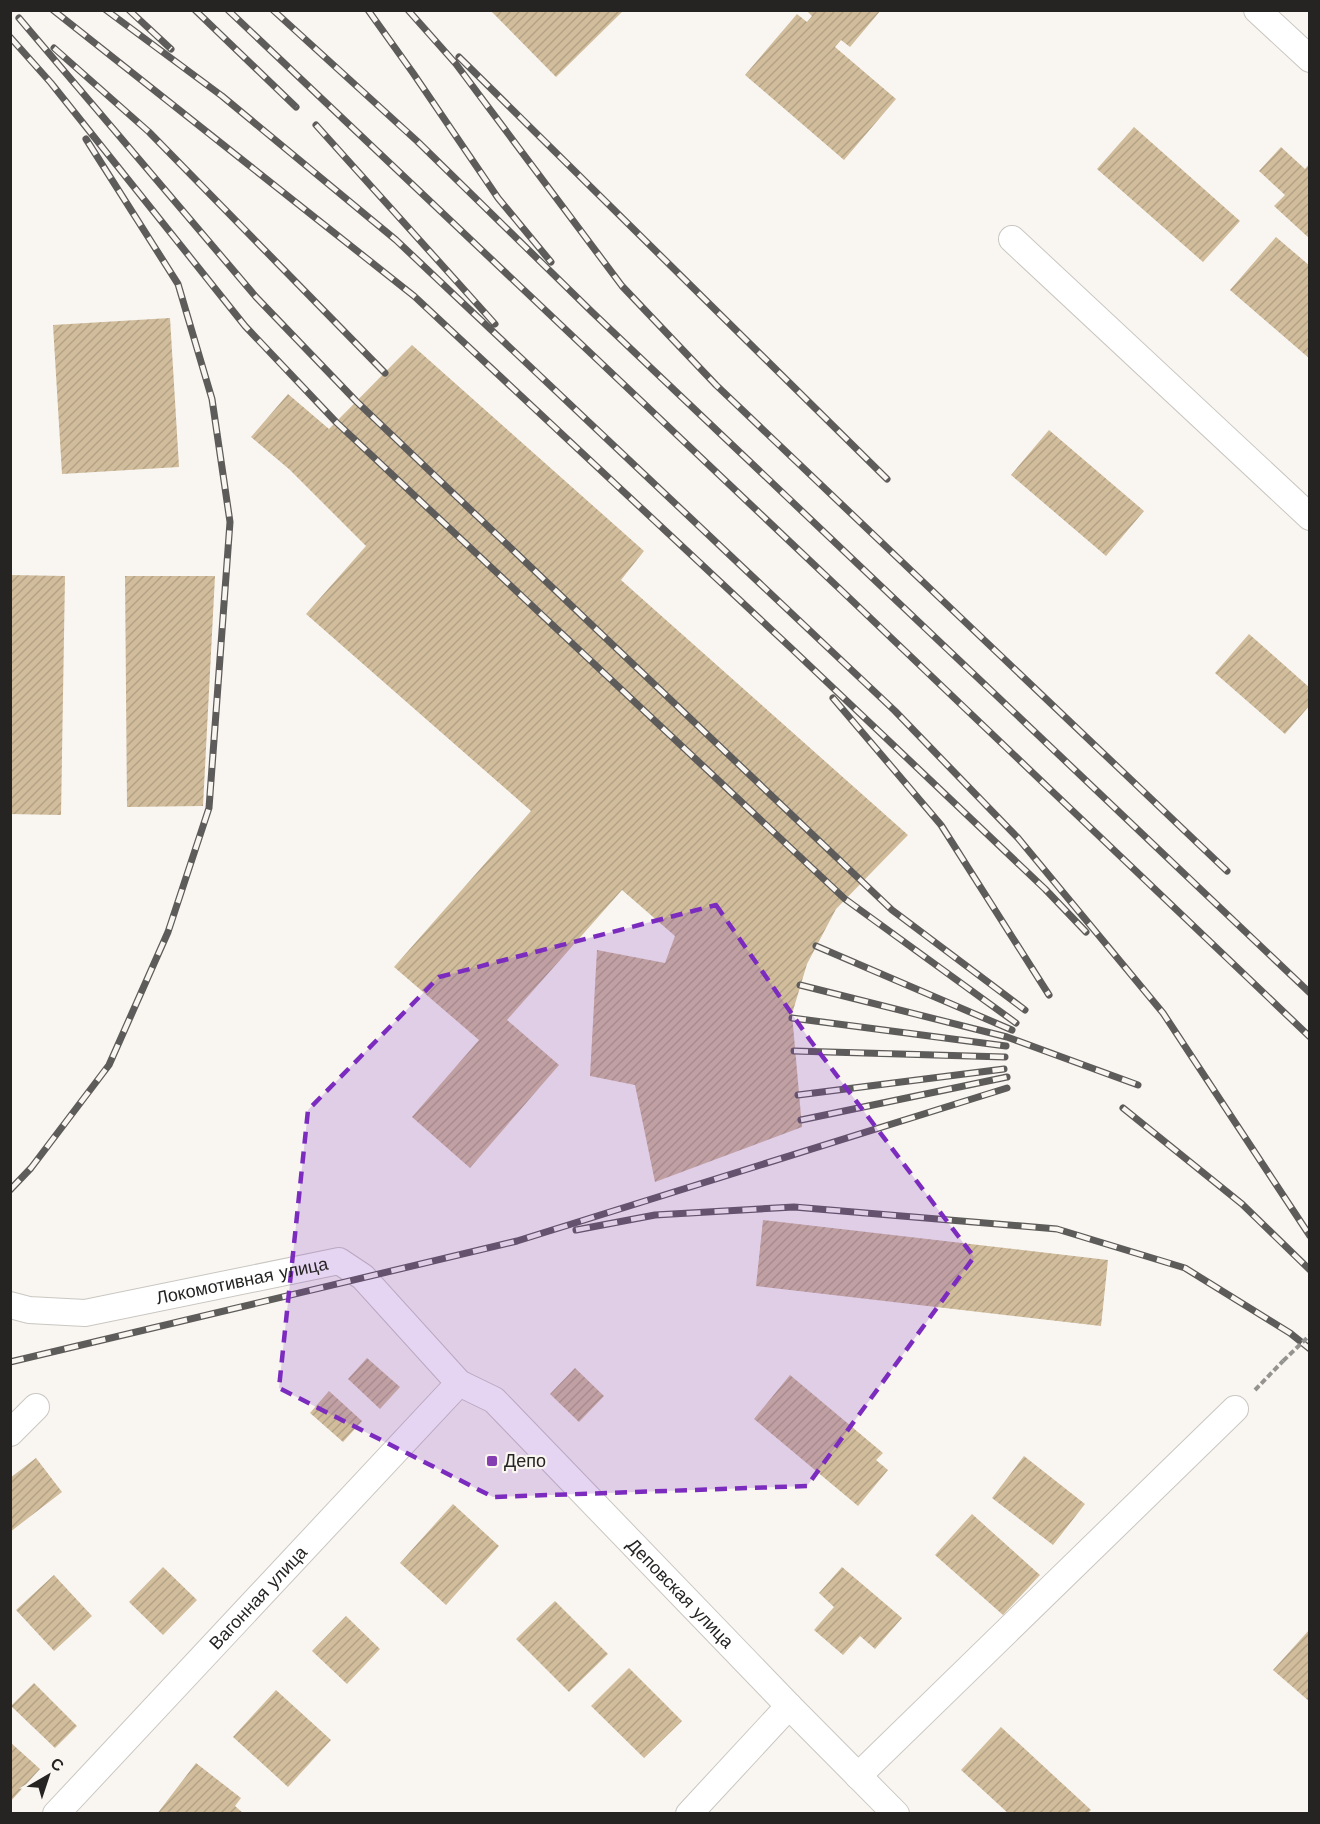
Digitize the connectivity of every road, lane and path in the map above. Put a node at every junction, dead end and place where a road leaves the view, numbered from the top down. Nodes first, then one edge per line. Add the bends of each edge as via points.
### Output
1 (1257, 10) edge
2 (1310, 60) edge
3 (1012, 239) dead end
4 (1310, 517) edge
5 (10, 1305) edge
6 (1310, 1335) edge
7 (459, 1383) junction
8 (36, 1407) dead end
9 (1235, 1409) joint
10 (10, 1433) edge
11 (789, 1706) junction
12 (858, 1776) junction
13 (56, 1814) edge
14 (688, 1814) edge
15 (896, 1814) edge

1 - 2 street
3 - 4 street
5 - 7 street, Локомотивная улица via 29,1310 85,1312 339,1261 363,1277
6 - 9 path, bridge
7 - 11 street, Деповская улица via 495,1400
7 - 13 street, Вагонная улица
8 - 10 street
9 - 12 street
11 - 12 street, Деповская улица
11 - 14 street
12 - 15 street, Деповская улица

